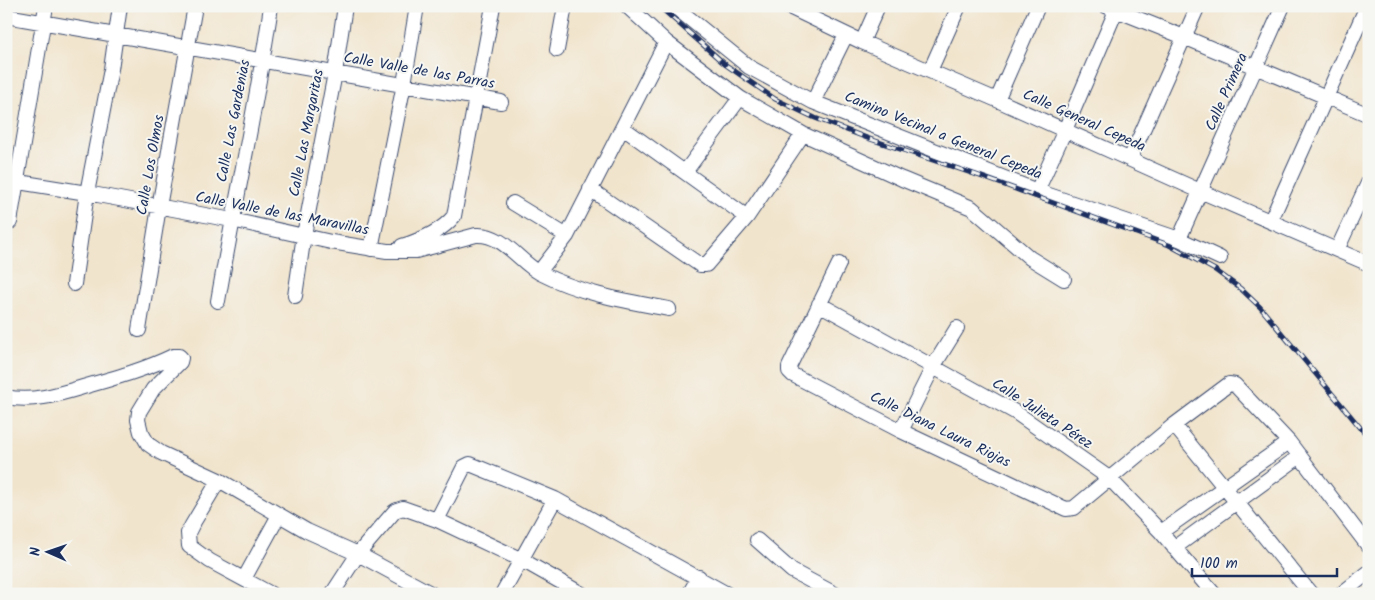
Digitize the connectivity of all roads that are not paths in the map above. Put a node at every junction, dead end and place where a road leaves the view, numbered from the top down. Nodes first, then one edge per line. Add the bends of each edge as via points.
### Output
1 (46, 6) edge
2 (120, 6) edge
3 (196, 6) edge
4 (270, 6) edge
5 (345, 6) edge
6 (417, 6) edge
7 (492, 6) edge
8 (565, 6) edge
9 (674, 6) edge
10 (878, 6) edge
11 (959, 6) edge
12 (1038, 6) edge
13 (1198, 6) edge
14 (1283, 6) edge
15 (1367, 6) edge
16 (790, 7) edge
17 (633, 8) edge
18 (1113, 8) edge
19 (6, 16) edge
20 (43, 22) junction
21 (846, 35) junction
22 (116, 36) junction
23 (1184, 37) junction
24 (666, 42) junction
25 (862, 42) junction
26 (189, 48) junction
27 (557, 50) dead end
28 (263, 60) junction
29 (1256, 67) junction
30 (930, 72) junction
31 (335, 73) junction
32 (404, 84) junction
33 (1326, 96) junction
34 (476, 98) junction
35 (740, 98) junction
36 (997, 100) junction
37 (501, 102) dead end
38 (813, 102) junction
39 (1369, 115) edge
40 (623, 128) junction
41 (1065, 130) junction
42 (803, 134) junction
43 (1130, 160) junction
44 (685, 172) junction
45 (11, 181) edge
46 (1369, 181) edge
47 (590, 189) junction
48 (1037, 191) junction
49 (1200, 191) junction
50 (87, 193) junction
51 (513, 203) dead end
52 (159, 206) junction
53 (747, 217) junction
54 (232, 220) junction
55 (1271, 220) junction
56 (10, 222) dead end
57 (304, 235) junction
58 (566, 236) junction
59 (1179, 239) junction
60 (371, 249) junction
61 (1337, 250) junction
62 (387, 251) junction
63 (1220, 258) dead end
64 (839, 264) dead end
65 (1369, 264) edge
66 (539, 272) junction
67 (1064, 279) dead end
68 (74, 284) dead end
69 (296, 296) dead end
70 (218, 301) dead end
71 (819, 304) junction
72 (669, 309) dead end
73 (957, 328) dead end
74 (139, 330) dead end
75 (933, 367) junction
76 (6, 397) edge
77 (1174, 425) junction
78 (901, 431) junction
79 (1289, 442) junction
80 (1300, 456) junction
81 (1109, 478) junction
82 (220, 480) junction
83 (1225, 486) junction
84 (556, 499) junction
85 (1237, 502) junction
86 (279, 515) junction
87 (437, 520) junction
88 (1161, 532) junction
89 (757, 540) dead end
90 (1369, 547) edge
91 (1174, 548) junction
92 (358, 554) junction
93 (522, 560) junction
94 (1369, 572) edge
95 (699, 577) junction
96 (244, 579) junction
97 (271, 594) edge
98 (332, 594) edge
99 (432, 594) edge
100 (502, 594) edge
101 (582, 594) edge
102 (689, 594) edge
103 (727, 594) edge
104 (835, 594) edge
105 (1214, 594) edge
106 (1311, 594) edge
107 (1341, 594) edge

1 - 20 street
2 - 22 street
3 - 26 street, Calle Los Olmos
4 - 28 street, Calle Las Gardenias
5 - 31 street, Calle Las Margaritas
6 - 32 street
7 - 34 street
8 - 27 street
9 - 38 street, Camino Vecinal a General Cepeda via 749,67
10 - 25 street
11 - 30 street
12 - 36 street
13 - 23 street
14 - 29 street, Calle Primera
15 - 33 street
16 - 21 street, Calle General Cepeda
17 - 24 street
18 - 23 street
18 - 41 street
19 - 20 street, Calle Valle de las Parras
20 - 22 street, Calle Valle de las Parras
20 - 45 street
21 - 25 street, Calle General Cepeda
21 - 38 street
22 - 26 street, Calle Valle de las Parras
22 - 50 street
23 - 29 street
23 - 43 street
24 - 35 street
24 - 40 street
25 - 30 street, Calle General Cepeda
26 - 28 street, Calle Valle de las Parras
26 - 52 street, Calle Los Olmos
28 - 31 street, Calle Valle de las Parras
28 - 54 street, Calle Las Gardenias
29 - 33 street
29 - 49 street, Calle Primera
30 - 36 street, Calle General Cepeda
31 - 32 street, Calle Valle de las Parras
31 - 57 street, Calle Las Margaritas
32 - 34 street, Calle Valle de las Parras
32 - 60 street
33 - 39 street
33 - 55 street
34 - 37 street, Calle Valle de las Parras
34 - 62 street via 454,216 417,242
35 - 42 street
35 - 44 street
36 - 41 street, Calle General Cepeda
38 - 48 street, Camino Vecinal a General Cepeda
40 - 44 street
40 - 47 street
41 - 43 street, Calle General Cepeda
41 - 48 street
42 - 53 street
42 - 67 street via 972,208 1030,258
43 - 49 street, Calle General Cepeda
44 - 53 street
45 - 50 street, Calle Valle de las Maravillas
45 - 56 street
46 - 61 street
47 - 53 street via 700,265 706,265
47 - 58 street
48 - 59 street, Camino Vecinal a General Cepeda
49 - 55 street, Calle General Cepeda
49 - 59 street, Calle Primera
50 - 52 street, Calle Valle de las Maravillas
50 - 68 street
51 - 58 street
52 - 54 street, Calle Valle de las Maravillas
52 - 74 street, Calle Los Olmos
54 - 57 street, Calle Valle de las Maravillas
54 - 70 street, Calle Las Gardenias
55 - 61 street, Calle General Cepeda
57 - 60 street, Calle Valle de las Maravillas
57 - 69 street, Calle Las Margaritas
58 - 66 street
59 - 63 street, Camino Vecinal a General Cepeda
60 - 62 street, Calle Valle de las Maravillas
61 - 65 street, Calle General Cepeda
62 - 66 street, Calle Valle de las Maravillas via 416,251 485,234
64 - 71 street
66 - 72 street, Calle Valle de las Maravillas via 586,292
71 - 75 street, Calle Julieta Pérez
71 - 78 street, Calle Diana Laura Riojas via 788,367 790,371
73 - 75 street
75 - 78 street
75 - 81 street, Calle Julieta Pérez via 1015,412
76 - 82 street via 31,399 66,392 119,378 179,356 180,362 154,388 139,412 141,432 148,444 160,453
77 - 79 street via 1230,384 1235,384
77 - 81 street
77 - 83 street
78 - 81 street, Calle Diana Laura Riojas via 1066,509 1074,508
79 - 80 street
79 - 83 street
80 - 85 street
80 - 90 street
81 - 88 street, Calle Julieta Pérez
82 - 86 street
82 - 96 street via 188,533 190,546
83 - 85 street
83 - 88 street
84 - 87 street via 470,464 464,467
84 - 93 street
84 - 95 street
85 - 91 street
85 - 106 street
86 - 92 street
86 - 96 street
87 - 92 street via 403,508 397,510
87 - 93 street
88 - 91 street, Calle Julieta Pérez
89 - 104 street via 792,571
91 - 105 street, Calle Julieta Pérez
92 - 98 street
92 - 99 street
93 - 100 street
93 - 101 street
94 - 107 street
95 - 102 street
95 - 103 street
96 - 97 street

